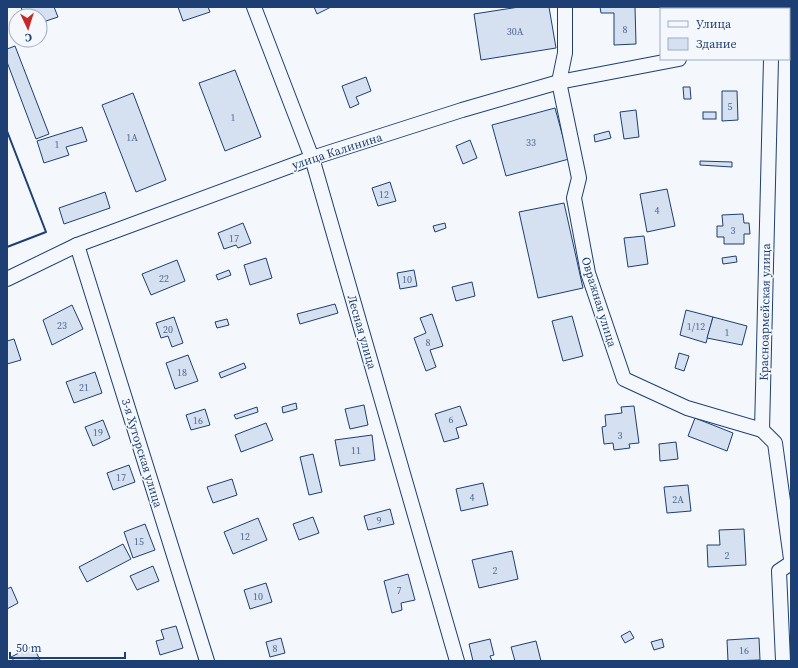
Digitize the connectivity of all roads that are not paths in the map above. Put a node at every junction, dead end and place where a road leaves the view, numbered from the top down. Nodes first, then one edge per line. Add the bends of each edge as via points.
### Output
1 (254, 7) edge
2 (565, 7) edge
3 (674, 60) edge
4 (771, 60) edge
5 (559, 82) junction
6 (312, 158) junction
7 (77, 245) junction
8 (7, 280) edge
9 (762, 430) junction
10 (791, 559) edge
11 (791, 563) edge
12 (207, 661) edge
13 (457, 661) edge
14 (783, 661) edge

1 - 6 street, Лесная улица
2 - 5 street, Овражная улица via 565,53
3 - 5 street, улица Калинина
4 - 9 street, Красноармейская улица
5 - 6 street, улица Калинина
5 - 9 street, Овражная улица via 579,178 574,198 588,273 624,379 687,408
6 - 7 street, улица Калинина
6 - 13 street, Лесная улица
7 - 8 street, улица Калинина
7 - 12 street, 3-я Хуторская улица
9 - 10 street via 775,444
11 - 14 street via 779,571

